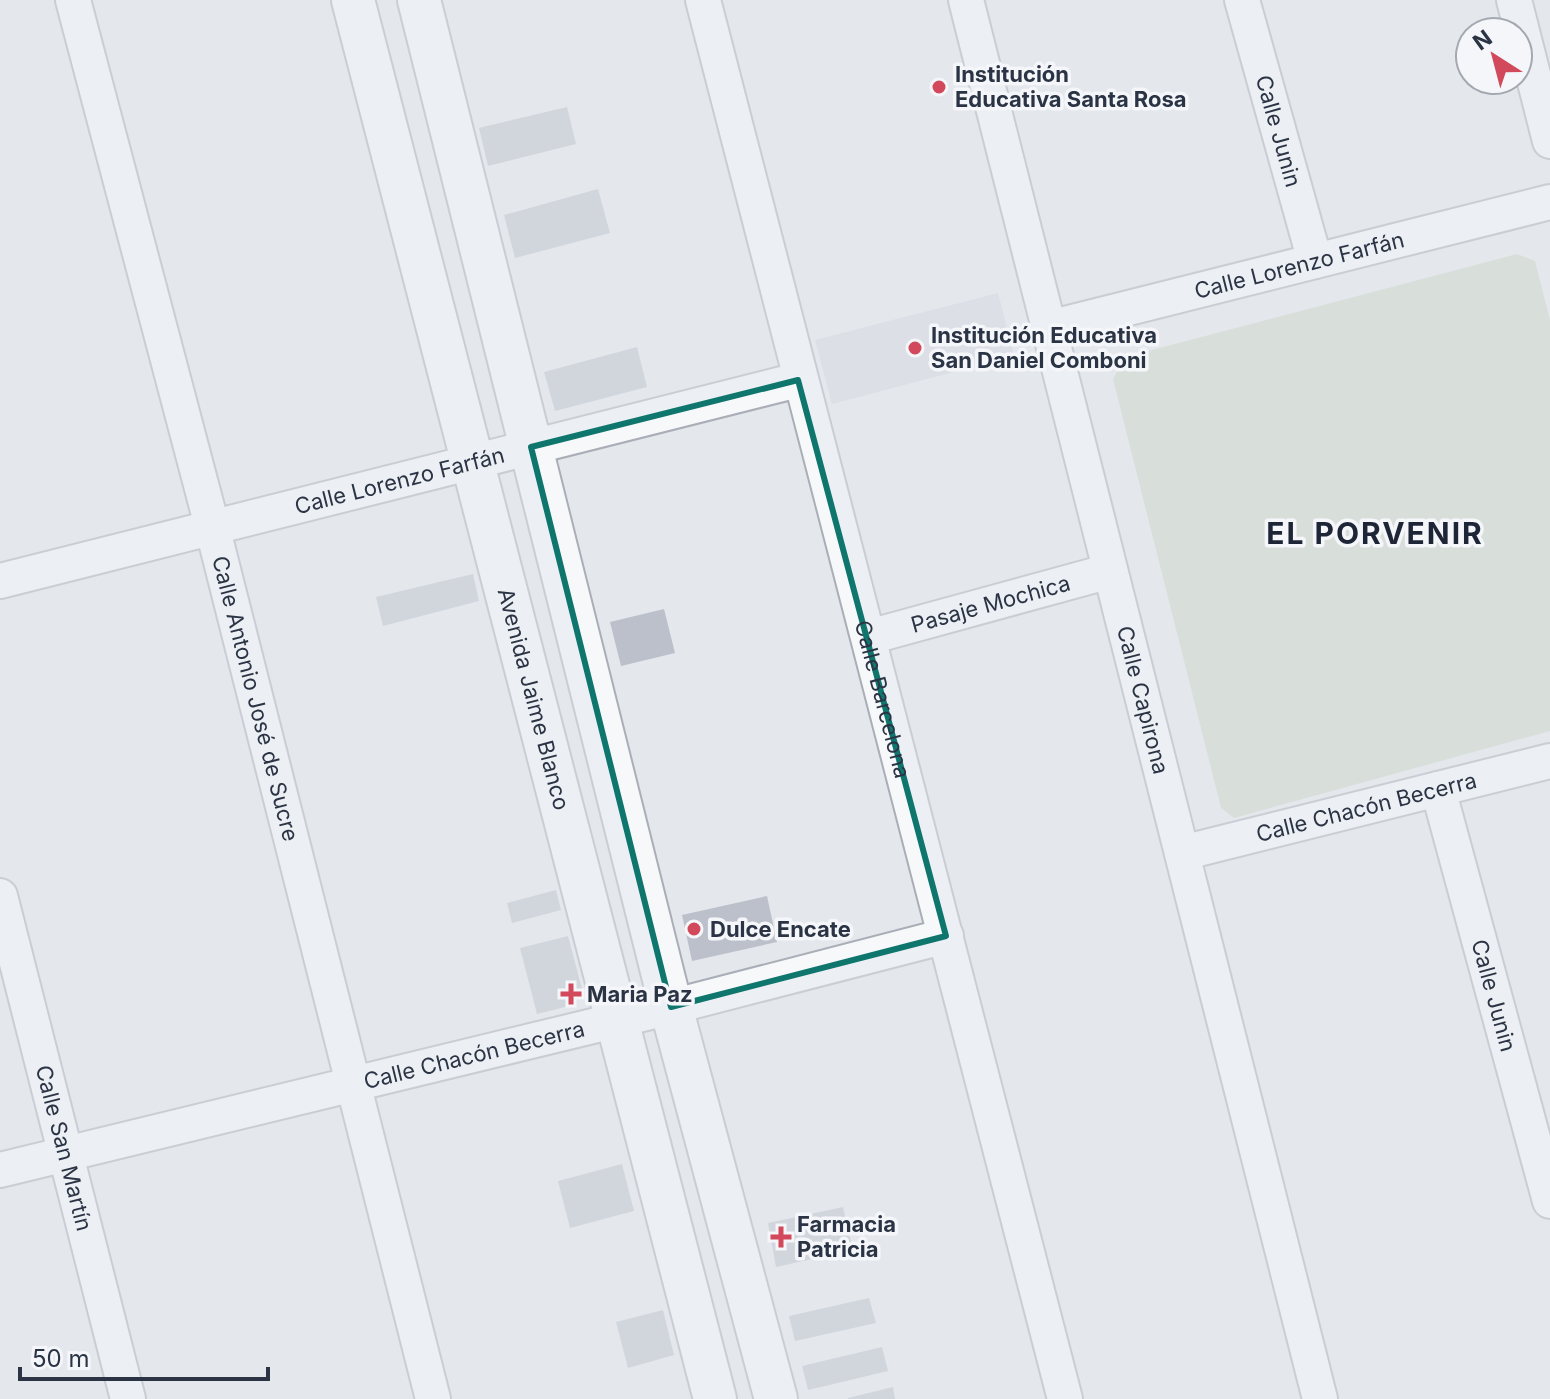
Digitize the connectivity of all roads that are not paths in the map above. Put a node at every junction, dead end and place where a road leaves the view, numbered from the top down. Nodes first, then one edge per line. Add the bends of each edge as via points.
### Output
1 (73, 0) edge
2 (353, 0) edge
3 (419, 0) edge
4 (703, 0) edge
5 (966, 0) edge
6 (1242, 0) edge
7 (1514, 0) edge
8 (1550, 141) edge
9 (1550, 202) edge
10 (1315, 261) junction
11 (1049, 328) junction
12 (798, 380) junction
13 (531, 447) junction
14 (474, 460) junction
15 (212, 526) junction
16 (1110, 571) junction
17 (0, 581) edge
18 (869, 637) junction
19 (1550, 761) edge
20 (1438, 789) junction
21 (1182, 853) junction
22 (0, 896) edge
23 (946, 936) junction
24 (671, 1007) junction
25 (614, 1019) junction
26 (352, 1084) junction
27 (65, 1155) junction
28 (0, 1170) edge
29 (1550, 1201) edge
30 (128, 1399) edge
31 (433, 1399) edge
32 (715, 1399) edge
33 (776, 1399) edge
34 (1065, 1399) edge
35 (1320, 1399) edge

1 - 15 street, Calle Antonio José de Sucre
2 - 14 street, Avenida Jaime Blanco
3 - 13 street
4 - 12 street, Calle Barcelona
5 - 11 street, Calle Capirona
6 - 10 street, Calle Junin
7 - 8 street
9 - 10 street, Calle Lorenzo Farfán
10 - 11 street, Calle Lorenzo Farfán
11 - 16 street, Calle Capirona
12 - 13 street, Calle Lorenzo Farfán
12 - 18 street, Calle Barcelona
13 - 14 street, Calle Lorenzo Farfán
13 - 24 street
14 - 15 street, Calle Lorenzo Farfán
14 - 25 street, Avenida Jaime Blanco
15 - 17 street, Calle Lorenzo Farfán
15 - 26 street, Calle Antonio José de Sucre
16 - 18 street, Pasaje Mochica
16 - 21 street, Calle Capirona
18 - 23 street, Calle Barcelona
19 - 20 street, Calle Chacón Becerra
20 - 21 street, Calle Chacón Becerra
20 - 29 street, Calle Junin
21 - 35 street, Calle Capirona
22 - 27 street, Calle San Martín
23 - 24 street, Calle Chacón Becerra
23 - 34 street, Calle Barcelona
24 - 25 street, Calle Chacón Becerra
24 - 33 street
25 - 26 street, Calle Chacón Becerra
25 - 32 street, Avenida Jaime Blanco
26 - 27 street, Calle Chacón Becerra
26 - 31 street, Calle Antonio José de Sucre
27 - 28 street, Calle Chacón Becerra
27 - 30 street, Calle San Martín

